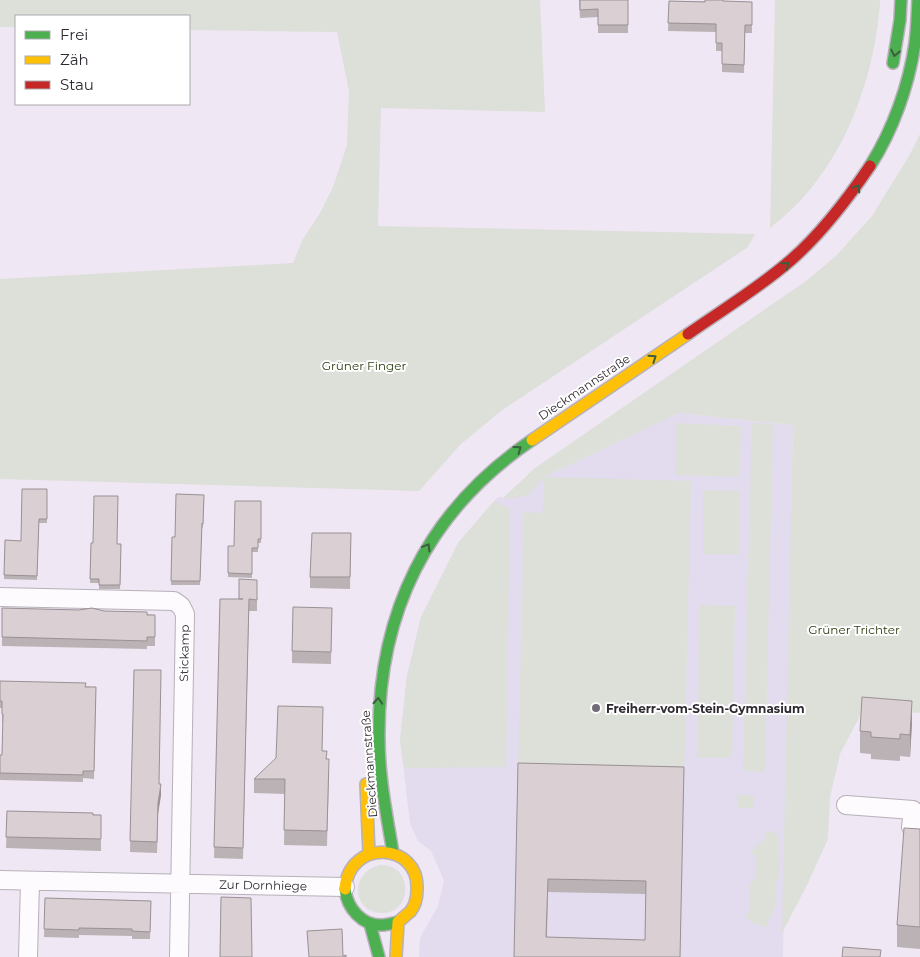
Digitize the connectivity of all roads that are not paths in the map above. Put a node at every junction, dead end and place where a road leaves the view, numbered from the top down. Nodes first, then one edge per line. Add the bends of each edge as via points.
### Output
1 (912, 3) edge
2 (891, 71) dead end
3 (0, 597) edge
4 (366, 770) dead end
5 (846, 805) dead end
6 (920, 828) edge
7 (369, 854) junction
8 (393, 854) junction
9 (0, 880) edge
10 (30, 882) junction
11 (180, 884) junction
12 (345, 888) junction
13 (398, 922) junction
14 (370, 924) junction
15 (28, 957) edge
16 (179, 957) edge
17 (379, 957) edge
18 (396, 957) edge

1 -> 2 street, Dieckmannstraße via 897,43
8 -> 1 street, Dieckmannstraße via 383,804 378,708 380,681 390,631 428,545 458,504 505,458 770,278 798,256 827,226 867,172 901,100 918,24
3 - 11 street, Stickamp via 136,599 174,601 181,606 185,614
4 - 7 street, Dieckmannstraße
5 - 6 street via 912,810 911,827
7 - 8 street
7 - 12 street via 352,867
8 - 13 street via 409,863 419,886 414,907
9 - 10 street, Zur Dornhiege
10 - 11 street, Zur Dornhiege
10 - 15 street
11 - 12 street, Zur Dornhiege
11 - 16 street
12 - 14 street via 350,907
13 - 14 street via 384,926
13 - 18 street
14 - 17 street

